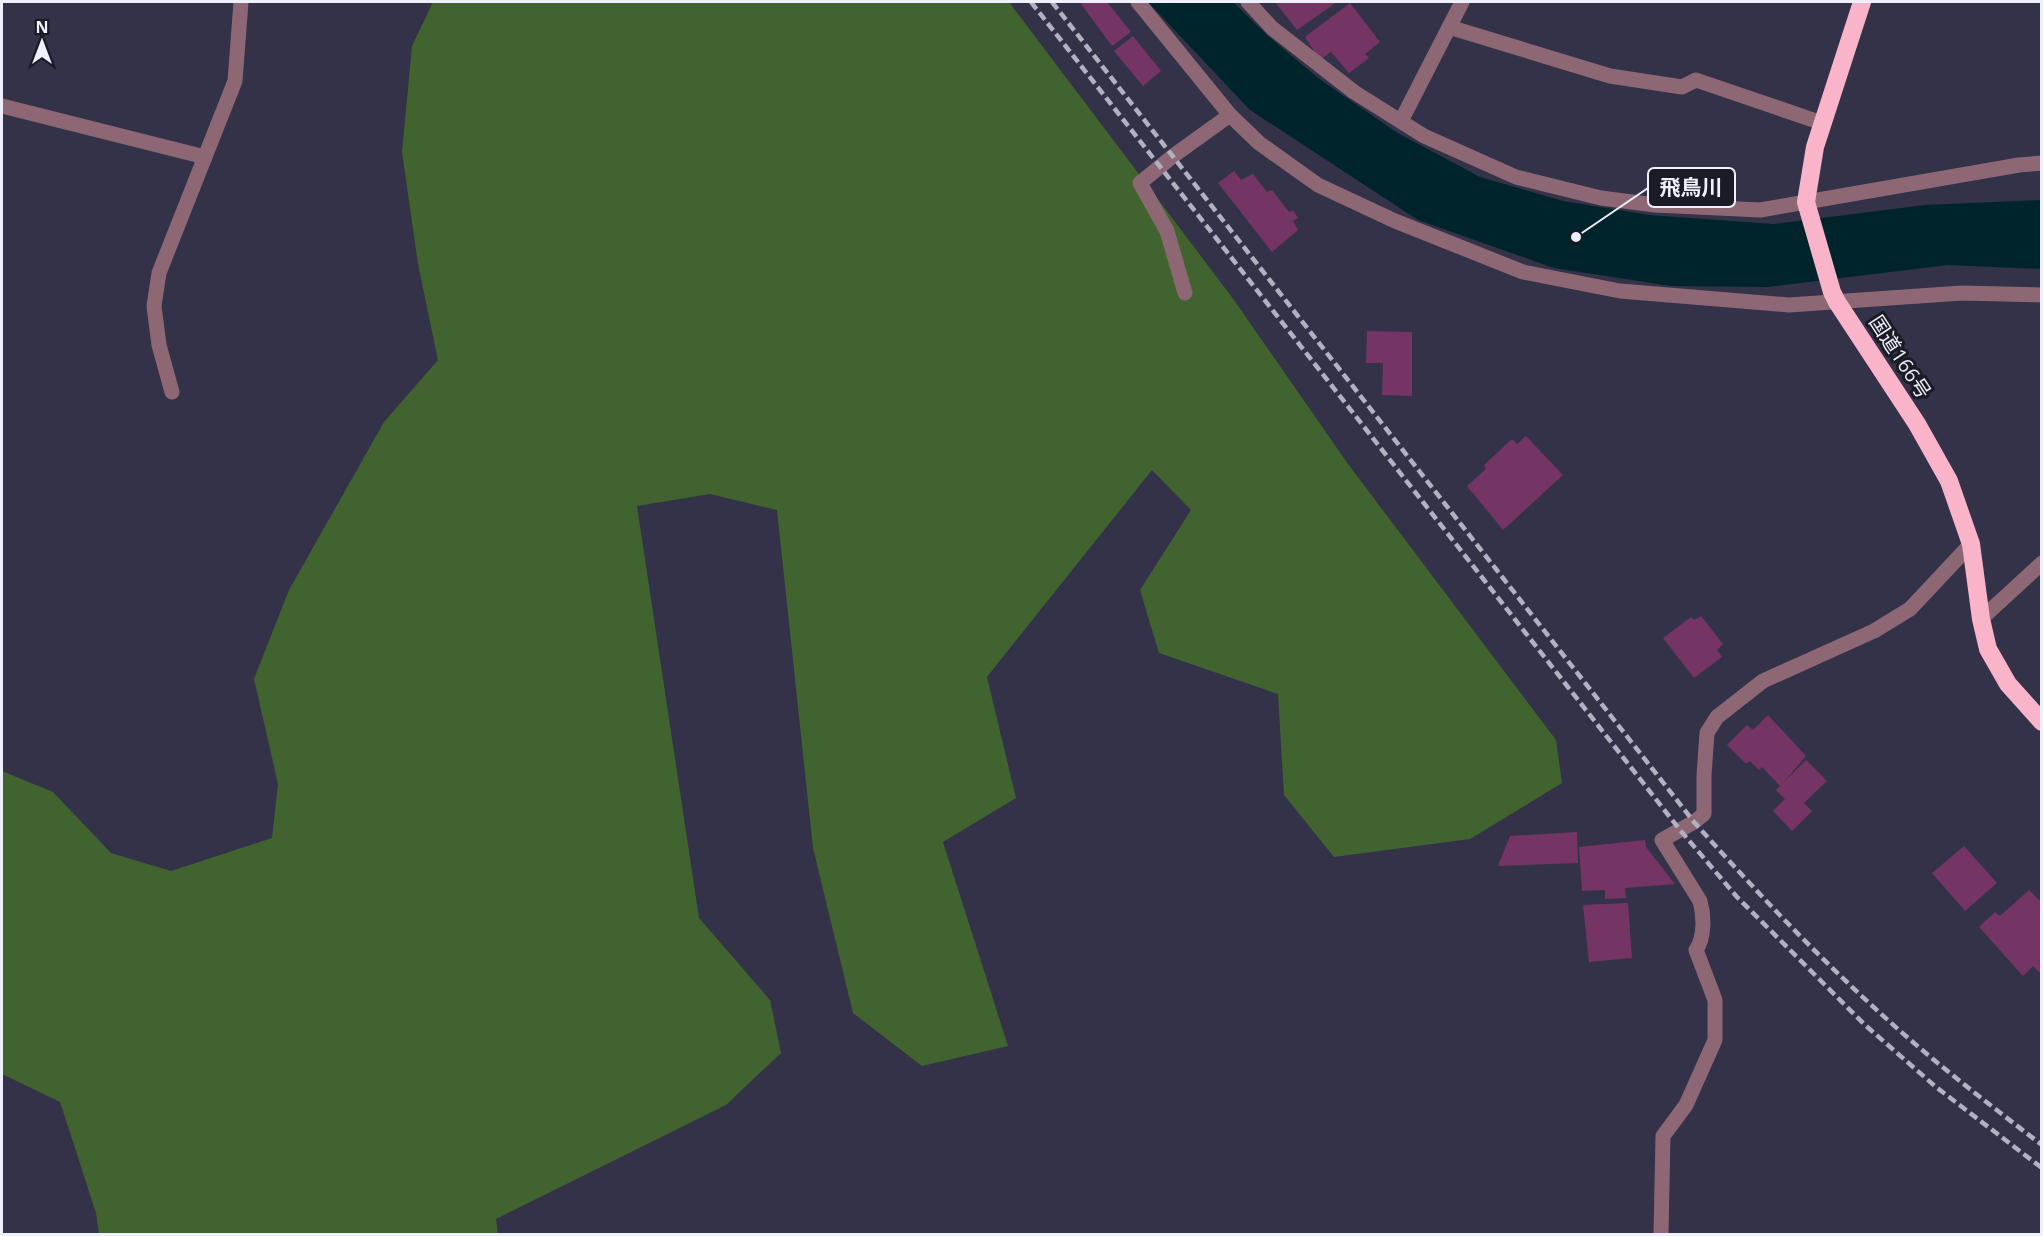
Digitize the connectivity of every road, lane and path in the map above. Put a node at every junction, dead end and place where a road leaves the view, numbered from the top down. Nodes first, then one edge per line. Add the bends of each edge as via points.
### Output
1 (241, 2) edge
2 (1138, 2) edge
3 (1248, 2) edge
4 (1462, 2) edge
5 (1862, 2) edge
6 (1449, 27) junction
7 (2, 106) edge
8 (1230, 115) junction
9 (1401, 122) junction
10 (1822, 123) junction
11 (205, 157) junction
12 (2042, 163) edge
13 (1808, 207) junction
14 (1185, 293) dead end
15 (2042, 295) edge
16 (1834, 297) junction
17 (172, 392) dead end
18 (1971, 544) junction
19 (2042, 563) edge
20 (1981, 619) junction
21 (2042, 722) edge
22 (1661, 1234) edge

1 - 11 street via 235,81
2 - 8 street
3 - 9 street via 1272,28 1354,92
4 - 6 street
5 - 10 highway, 国道166号
6 - 9 street
6 - 10 street via 1610,75 1682,87 1696,80
7 - 11 street
8 - 14 street via 1140,183 1167,231
8 - 16 street via 1259,142 1318,185 1395,221 1523,272 1620,291 1789,305
9 - 13 street via 1516,177 1601,198 1760,210
10 - 13 highway, 国道166号
11 - 17 street via 159,273 154,306 159,345
12 - 13 street
13 - 16 highway, 国道166号
15 - 16 street
16 - 18 highway, 国道166号 via 1917,424 1949,482
18 - 20 highway, 国道166号
18 - 22 street via 1910,609 1874,631 1763,681 1717,717 1707,733 1704,814 1662,840 1703,912 1700,945 1696,950 1715,1000 1715,1040 1686,1105 1663,1136
19 - 20 street
20 - 21 highway, 国道166号 via 1988,648 2008,684

